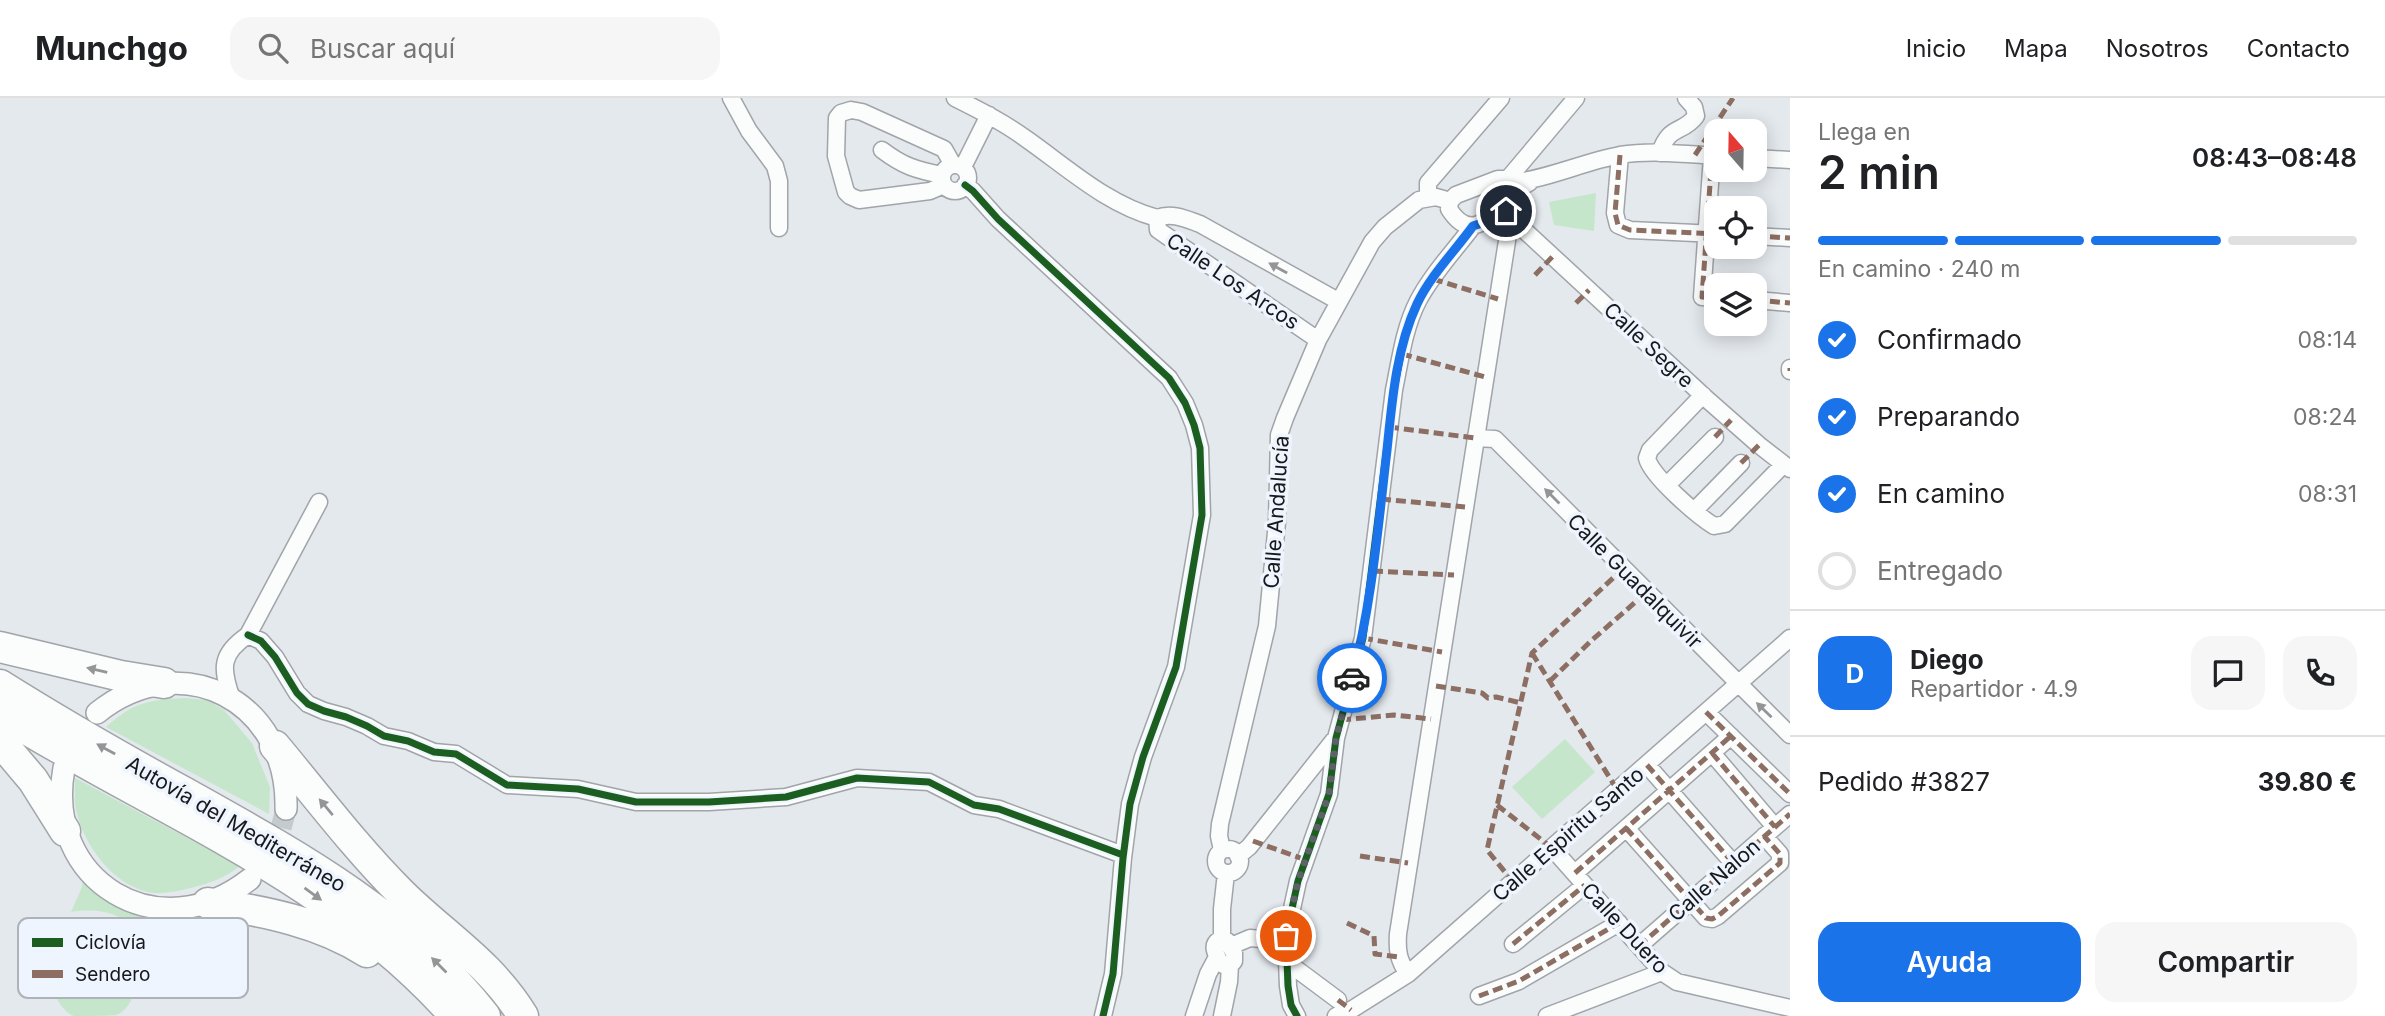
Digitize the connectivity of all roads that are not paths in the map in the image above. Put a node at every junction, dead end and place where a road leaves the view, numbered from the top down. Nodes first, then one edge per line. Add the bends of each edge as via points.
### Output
1 (731, 98) edge
2 (955, 98) edge
3 (1501, 98) edge
4 (1576, 98) edge
5 (1686, 98) edge
6 (989, 115) junction
7 (882, 150) dead end
8 (1660, 153) junction
9 (1620, 155) junction
10 (1704, 155) edge
11 (1525, 159) junction
12 (1768, 159) edge
13 (1790, 160) edge
14 (951, 173) junction
15 (1535, 179) junction
16 (1509, 190) junction
17 (1428, 197) junction
18 (1450, 201) junction
19 (1492, 215) junction
20 (1157, 218) junction
21 (1513, 221) junction
22 (1473, 226) junction
23 (779, 228) dead end
24 (1704, 234) edge
25 (1767, 237) edge
26 (1790, 238) edge
27 (1338, 301) junction
28 (1767, 301) edge
29 (1790, 303) edge
30 (1318, 340) junction
31 (1703, 395) junction
32 (1714, 437) dead end
33 (1475, 438) junction
34 (1741, 463) dead end
35 (1787, 467) edge
36 (1667, 485) junction
37 (319, 502) dead end
38 (1694, 511) junction
39 (248, 635) junction
40 (1790, 638) edge
41 (0, 647) edge
42 (164, 684) junction
43 (1737, 684) junction
44 (0, 685) edge
45 (232, 699) junction
46 (1706, 712) junction
47 (0, 713) edge
48 (97, 713) dead end
49 (1790, 735) edge
50 (1731, 736) junction
51 (1336, 738) junction
52 (0, 741) edge
53 (275, 746) junction
54 (1712, 753) junction
55 (1647, 765) junction
56 (64, 768) dead end
57 (1669, 790) junction
58 (1790, 794) edge
59 (286, 809) tunnel mouth
60 (1790, 814) edge
61 (1626, 828) junction
62 (65, 831) junction
63 (1770, 832) junction
64 (1552, 848) junction
65 (1223, 850) junction
66 (1123, 856) junction
67 (1238, 856) junction
68 (1733, 863) junction
69 (1226, 873) junction
70 (250, 879) dead end
71 (1580, 879) junction
72 (1690, 901) junction
73 (208, 904) junction
74 (1619, 923) junction
75 (1226, 943) junction
76 (1513, 944) dead end
77 (1639, 946) junction
78 (1224, 961) junction
79 (1287, 962) junction
80 (1662, 972) junction
81 (1408, 974) junction
82 (1479, 996) dead end
83 (1337, 1008) edge
84 (1790, 1009) edge
85 (1299, 1015) edge
86 (437, 1016) edge
87 (455, 1016) edge
88 (485, 1016) edge
89 (523, 1016) edge
90 (1103, 1016) edge
91 (1194, 1016) edge
92 (1222, 1016) edge
93 (1547, 1016) edge

1 - 23 street via 775,166
2 - 6 street, Calle Los Arcos
3 - 17 street via 1428,183
4 - 11 street
5 - 8 street via 1696,116 1670,134
6 - 14 street
6 - 20 street, Calle Los Arcos via 1106,198
7 - 14 street via 915,170
8 - 9 street
8 - 10 street
9 - 15 street
9 - 24 street via 1618,225
11 - 15 street via 1527,178
11 - 16 street
12 - 13 street
14 - 14 street via 944,149 862,112 851,110 837,118 836,156 850,196 859,200 930,191
14 - 66 street via 952,190 965,186 973,191 1169,377 1185,403 1200,448 1202,515 1176,667 1143,757
15 - 16 street
16 - 18 street via 1498,179
16 - 19 street
16 - 21 street via 1506,211
17 - 18 street
17 - 27 street, Calle Andalucía via 1385,227
18 - 22 street via 1455,218
19 - 21 street
19 - 22 street
27 -> 20 street, Calle Los Arcos via 1200,224 1178,216
20 - 30 street, Calle Los Arcos via 1158,230
21 - 31 street, Calle Segre
21 - 33 street
22 - 51 street via 1422,293 1411,319 1394,390 1363,638
25 - 26 street
27 - 30 street, Calle Andalucía
28 - 29 street
30 - 65 street, Calle Andalucía via 1279,435 1267,626 1220,824
31 - 35 street, Calle Segre
31 - 36 street via 1648,453 1653,472
32 - 36 street
43 -> 33 street, Calle Guadalquivir via 1495,439
33 - 81 street via 1398,933 1400,963
34 - 38 street
35 - 38 street via 1725,524 1714,526
36 - 38 street
37 - 39 street
39 - 45 street via 227,657 226,682
39 - 66 street via 261,641 275,657 308,704 384,737 456,754 506,785 578,789 636,802 709,802 786,797 857,778 929,782 975,805 999,809
40 - 43 street, Calle Espiritu Santo
42 -> 41 highway
42 - 45 street via 202,687
42 - 48 street via 123,695
43 - 46 street, Calle Espiritu Santo
49 -> 43 street, Calle Guadalquivir
88 -> 44 highway, Autovía del Mediterráneo via 429,955 348,888
45 - 53 street via 257,719
46 - 50 street
46 - 55 street, Calle Espiritu Santo
47 -> 87 highway, Autovía del Mediterráneo via 292,879 380,943
50 - 54 street
50 - 58 street
51 - 67 street
51 - 79 street via 1329,794 1294,899 1286,936
52 - 62 highway via 33,780
53 - 59 street via 285,776
89 -> 53 highway via 482,963 381,873
54 - 57 street
54 - 63 street
55 - 57 street
55 - 64 street, Calle Espiritu Santo
56 - 62 street via 60,800
57 - 61 street
57 - 68 street
60 - 63 street, Calle Nalon
61 - 71 street
61 - 72 street
62 - 73 street via 90,873 122,897 160,908
63 - 68 street, Calle Nalon
63 - 72 street via 1780,863 1715,918 1706,918
64 - 71 street, Calle Duero
64 - 81 street, Calle Espiritu Santo
65 - 67 street
65 - 69 street via 1216,862
66 - 90 street via 1113,974
67 - 69 street via 1237,869
68 - 72 street, Calle Nalon
69 - 75 street via 1222,909
70 - 73 street
71 - 74 street, Calle Duero
71 - 76 street
72 - 77 street, Calle Nalon
73 - 86 highway via 283,917 350,941 392,971
74 - 77 street, Calle Duero
74 - 82 street via 1519,981
75 - 78 street via 1217,941 1214,946
75 - 79 street via 1261,939
77 - 80 street, Calle Duero
78 - 91 street via 1208,974
78 - 92 street via 1229,982
79 - 83 street
79 - 85 street via 1291,1005
80 - 84 street, Calle Duero via 1676,982
80 - 93 street
81 - 83 street, Calle Espiritu Santo via 1351,1010

